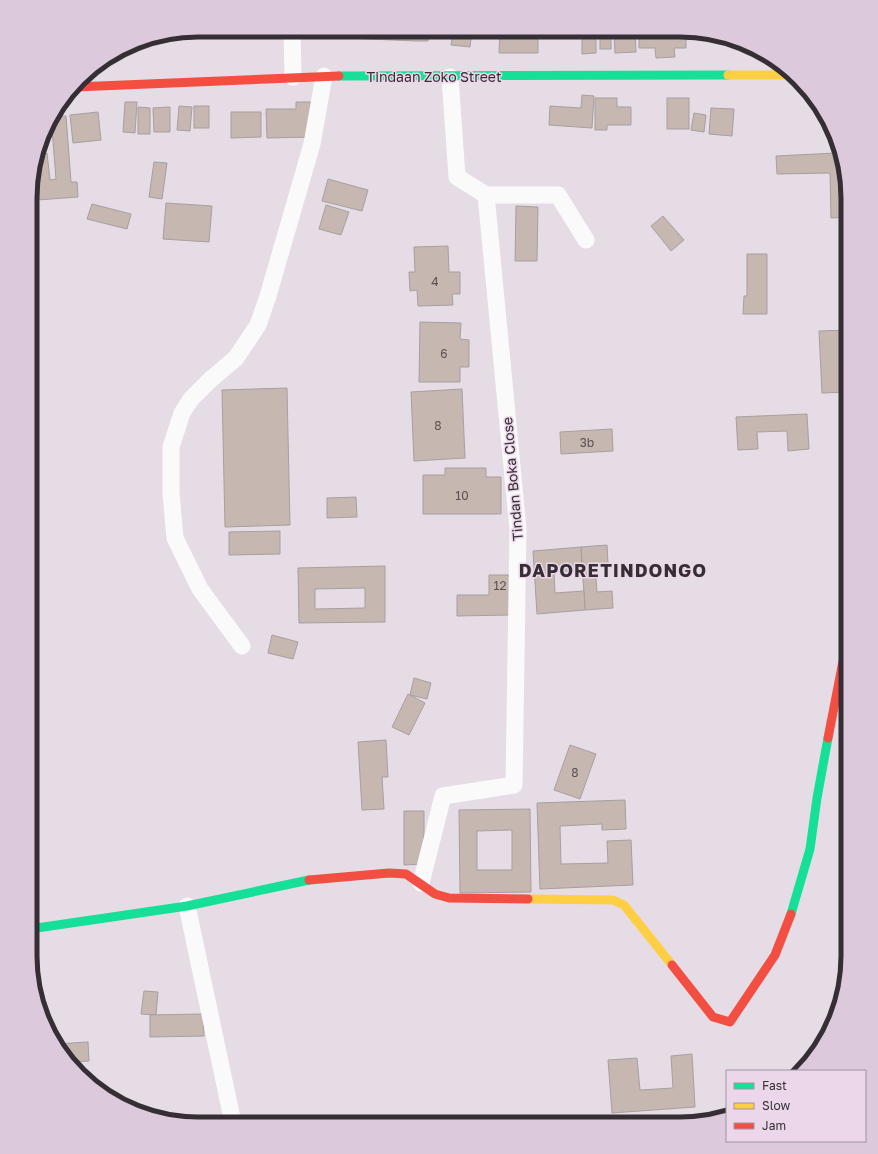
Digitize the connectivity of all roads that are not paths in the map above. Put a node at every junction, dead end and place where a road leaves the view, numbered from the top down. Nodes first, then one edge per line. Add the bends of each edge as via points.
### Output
1 (292, 37) edge
2 (784, 75) edge
3 (324, 76) junction
4 (450, 77) junction
5 (293, 78) junction
6 (82, 86) edge
7 (486, 195) junction
8 (586, 240) dead end
9 (242, 646) dead end
10 (841, 672) edge
11 (421, 883) junction
12 (187, 906) junction
13 (37, 929) edge
14 (232, 1117) edge

1 - 5 street
2 - 4 street, Tindaan Zoko Street
3 - 4 street, Tindaan Zoko Street
3 - 5 street, Tindaan Zoko Street
3 - 9 street via 312,144 258,325 236,358 191,399 182,413 171,447 171,493 175,538 200,589
4 - 7 street via 457,177
5 - 6 street, Tindaan Zoko Street
7 - 8 street via 558,195
7 - 11 street, Tindan Boka Close via 518,529 514,785 443,796
10 - 11 street via 818,791 810,849 788,923 775,955 730,1022 722,1021 711,1014 621,903 613,900 449,898 435,894
11 - 12 street via 400,873 311,880
12 - 13 street
12 - 14 street

